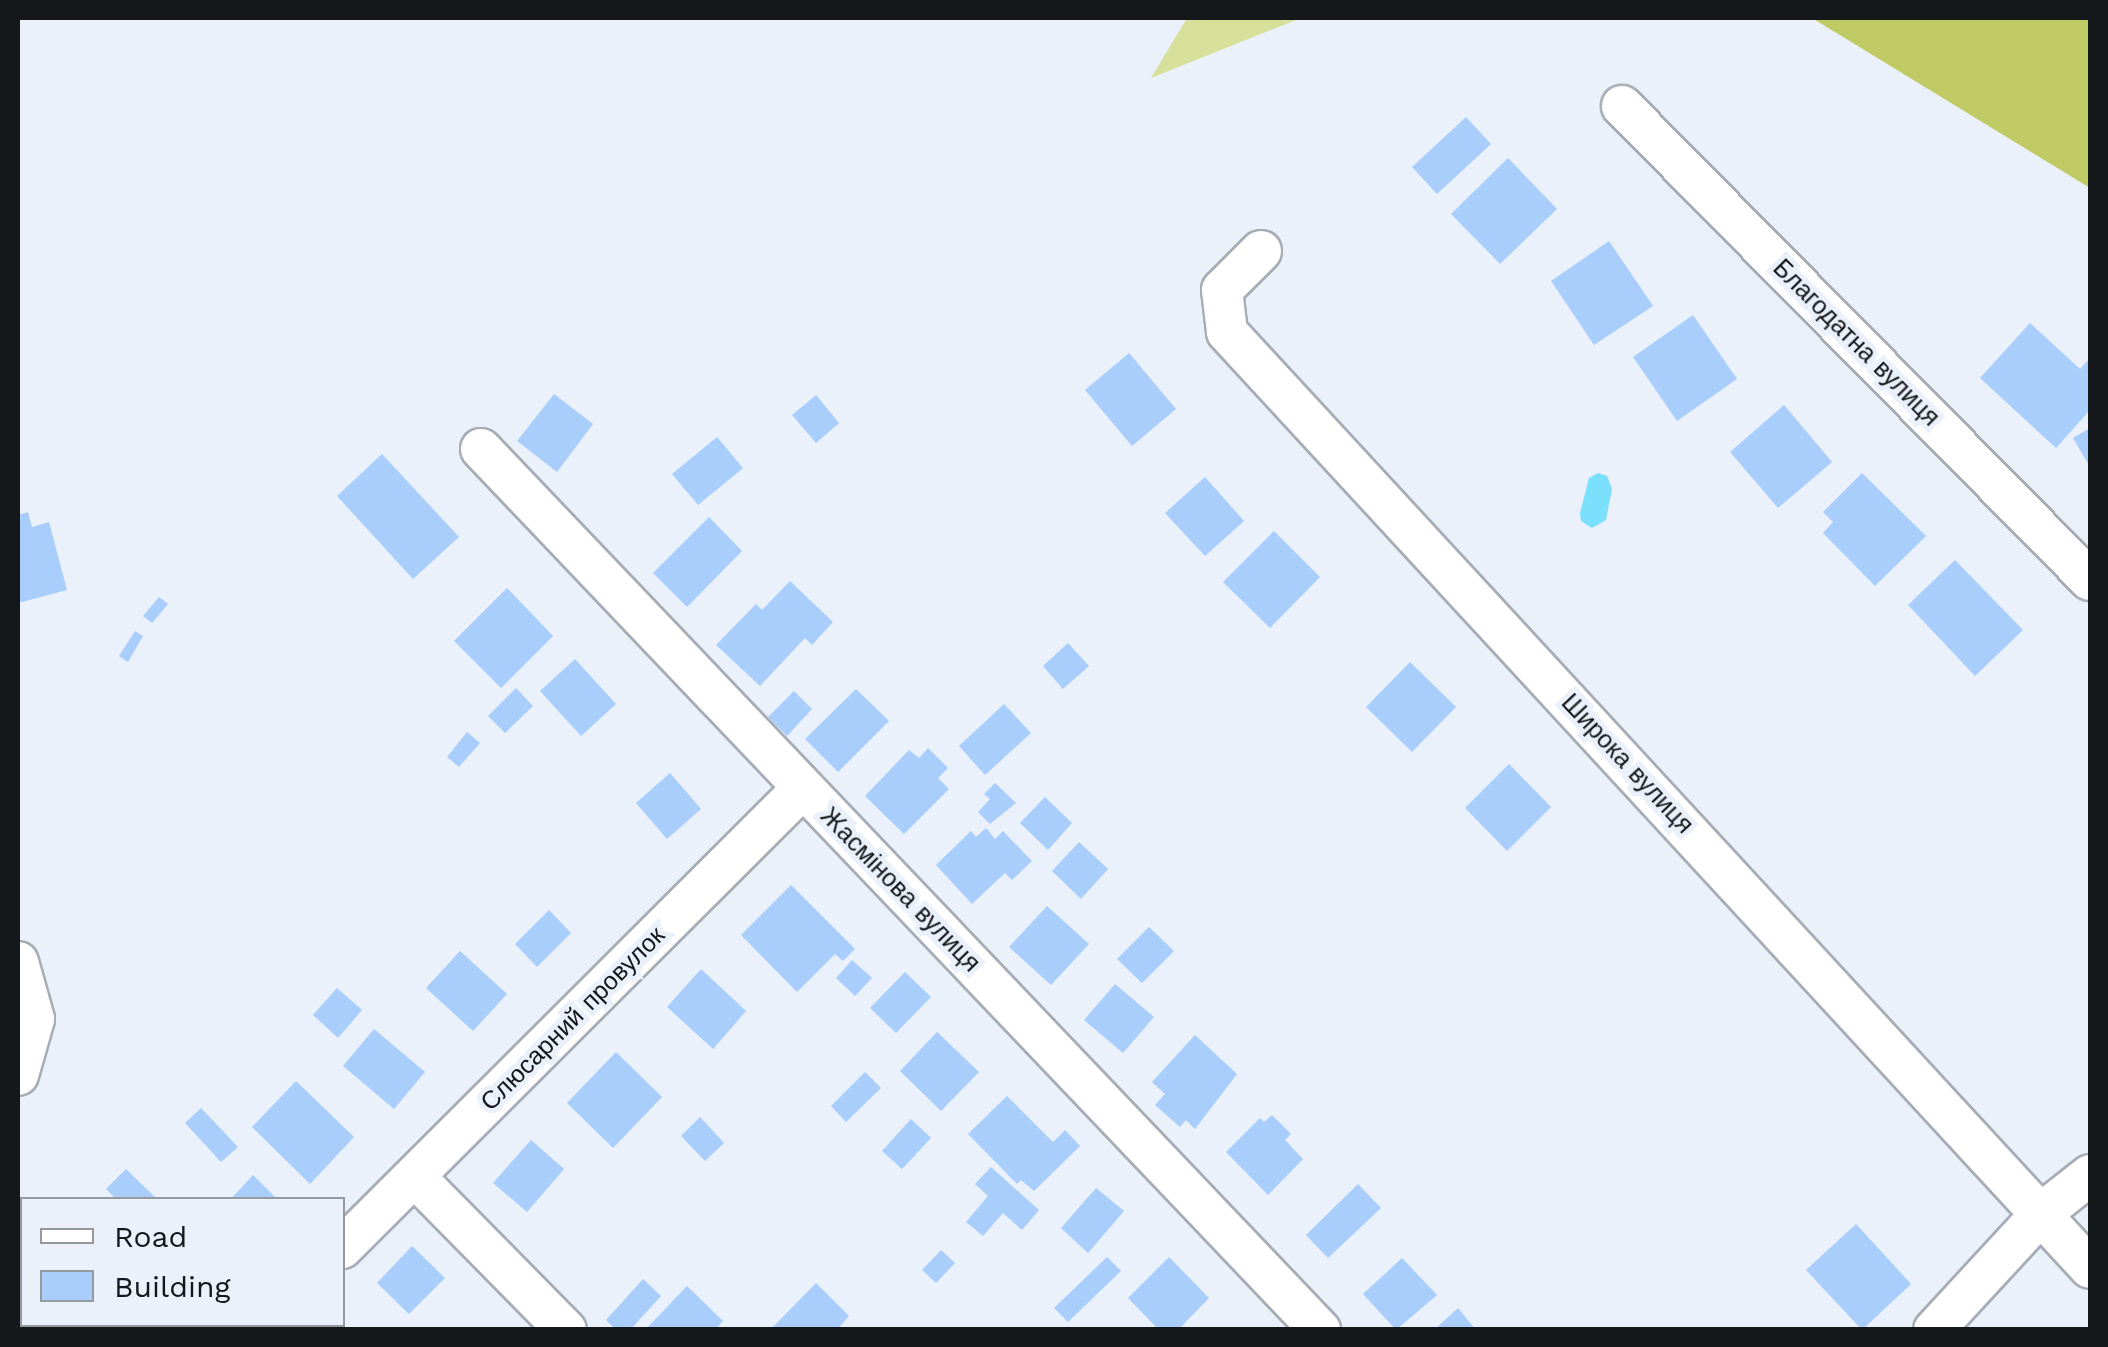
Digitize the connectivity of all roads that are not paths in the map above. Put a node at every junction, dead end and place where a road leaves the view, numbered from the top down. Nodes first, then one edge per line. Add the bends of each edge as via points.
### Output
1 (1622, 106) dead end
2 (1261, 251) dead end
3 (482, 448) dead end
4 (2090, 580) edge
5 (802, 788) junction
6 (18, 962) edge
7 (18, 1075) edge
8 (2090, 1174) edge
9 (415, 1178) junction
10 (2042, 1213) junction
11 (345, 1245) edge
12 (2090, 1268) edge
13 (566, 1330) edge
14 (1320, 1330) edge
15 (1934, 1330) edge

1 - 4 street, Благодатна вулиця
2 - 10 street, Широка вулиця via 1222,290 1228,332
3 - 5 street, Жасмінова вулиця
5 - 9 street, Слюсарний провулок
5 - 14 street, Жасмінова вулиця
6 - 7 street via 34,1020
8 - 10 street
9 - 11 street, Слюсарний провулок
9 - 13 street
10 - 12 street, Широка вулиця
10 - 15 street

